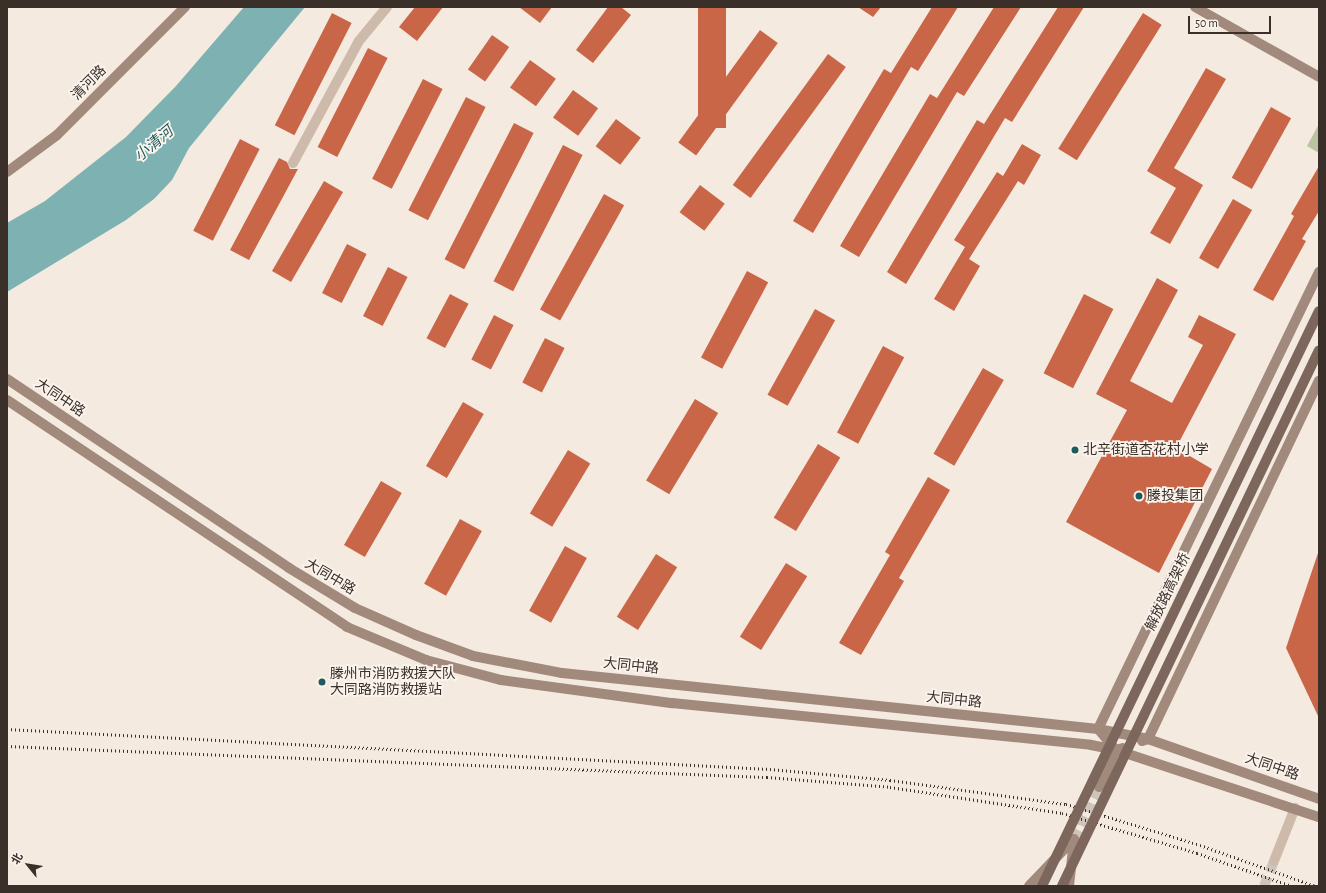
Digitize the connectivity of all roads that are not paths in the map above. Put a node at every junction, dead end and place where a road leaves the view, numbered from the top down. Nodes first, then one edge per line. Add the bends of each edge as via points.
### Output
1 (185, 7) edge
2 (387, 7) edge
3 (1195, 7) edge
4 (1319, 77) edge
5 (293, 163) dead end
6 (7, 172) edge
7 (1319, 272) edge
8 (1319, 311) edge
9 (1319, 350) edge
10 (7, 379) edge
11 (1319, 381) edge
12 (7, 400) edge
13 (1098, 729) junction
14 (1148, 739) junction
15 (1116, 750) junction
16 (1099, 787) tunnel mouth
17 (1319, 799) edge
18 (1295, 808) junction
19 (1319, 816) edge
20 (1274, 861) tunnel mouth
21 (1029, 886) edge
22 (1042, 886) edge
23 (1062, 886) edge
24 (1069, 886) edge

1 - 6 main road, 清河路 via 57,135
2 - 5 street via 359,41
3 - 4 main road
7 - 13 main road
8 - 22 main road, 解放路高架桥, bridge
9 - 23 main road, bridge
10 - 13 main road, 大同中路 via 289,568 355,608 416,635 474,656 562,673
11 - 14 main road
12 - 15 main road via 348,627 426,660 501,680 672,703 1091,745
13 - 14 main road, 大同中路
13 - 15 main road
14 - 15 main road
14 - 17 main road, 大同中路
15 - 16 main road
15 - 18 main road
18 - 19 main road
18 - 20 street
21 - 24 main road via 1074,839

